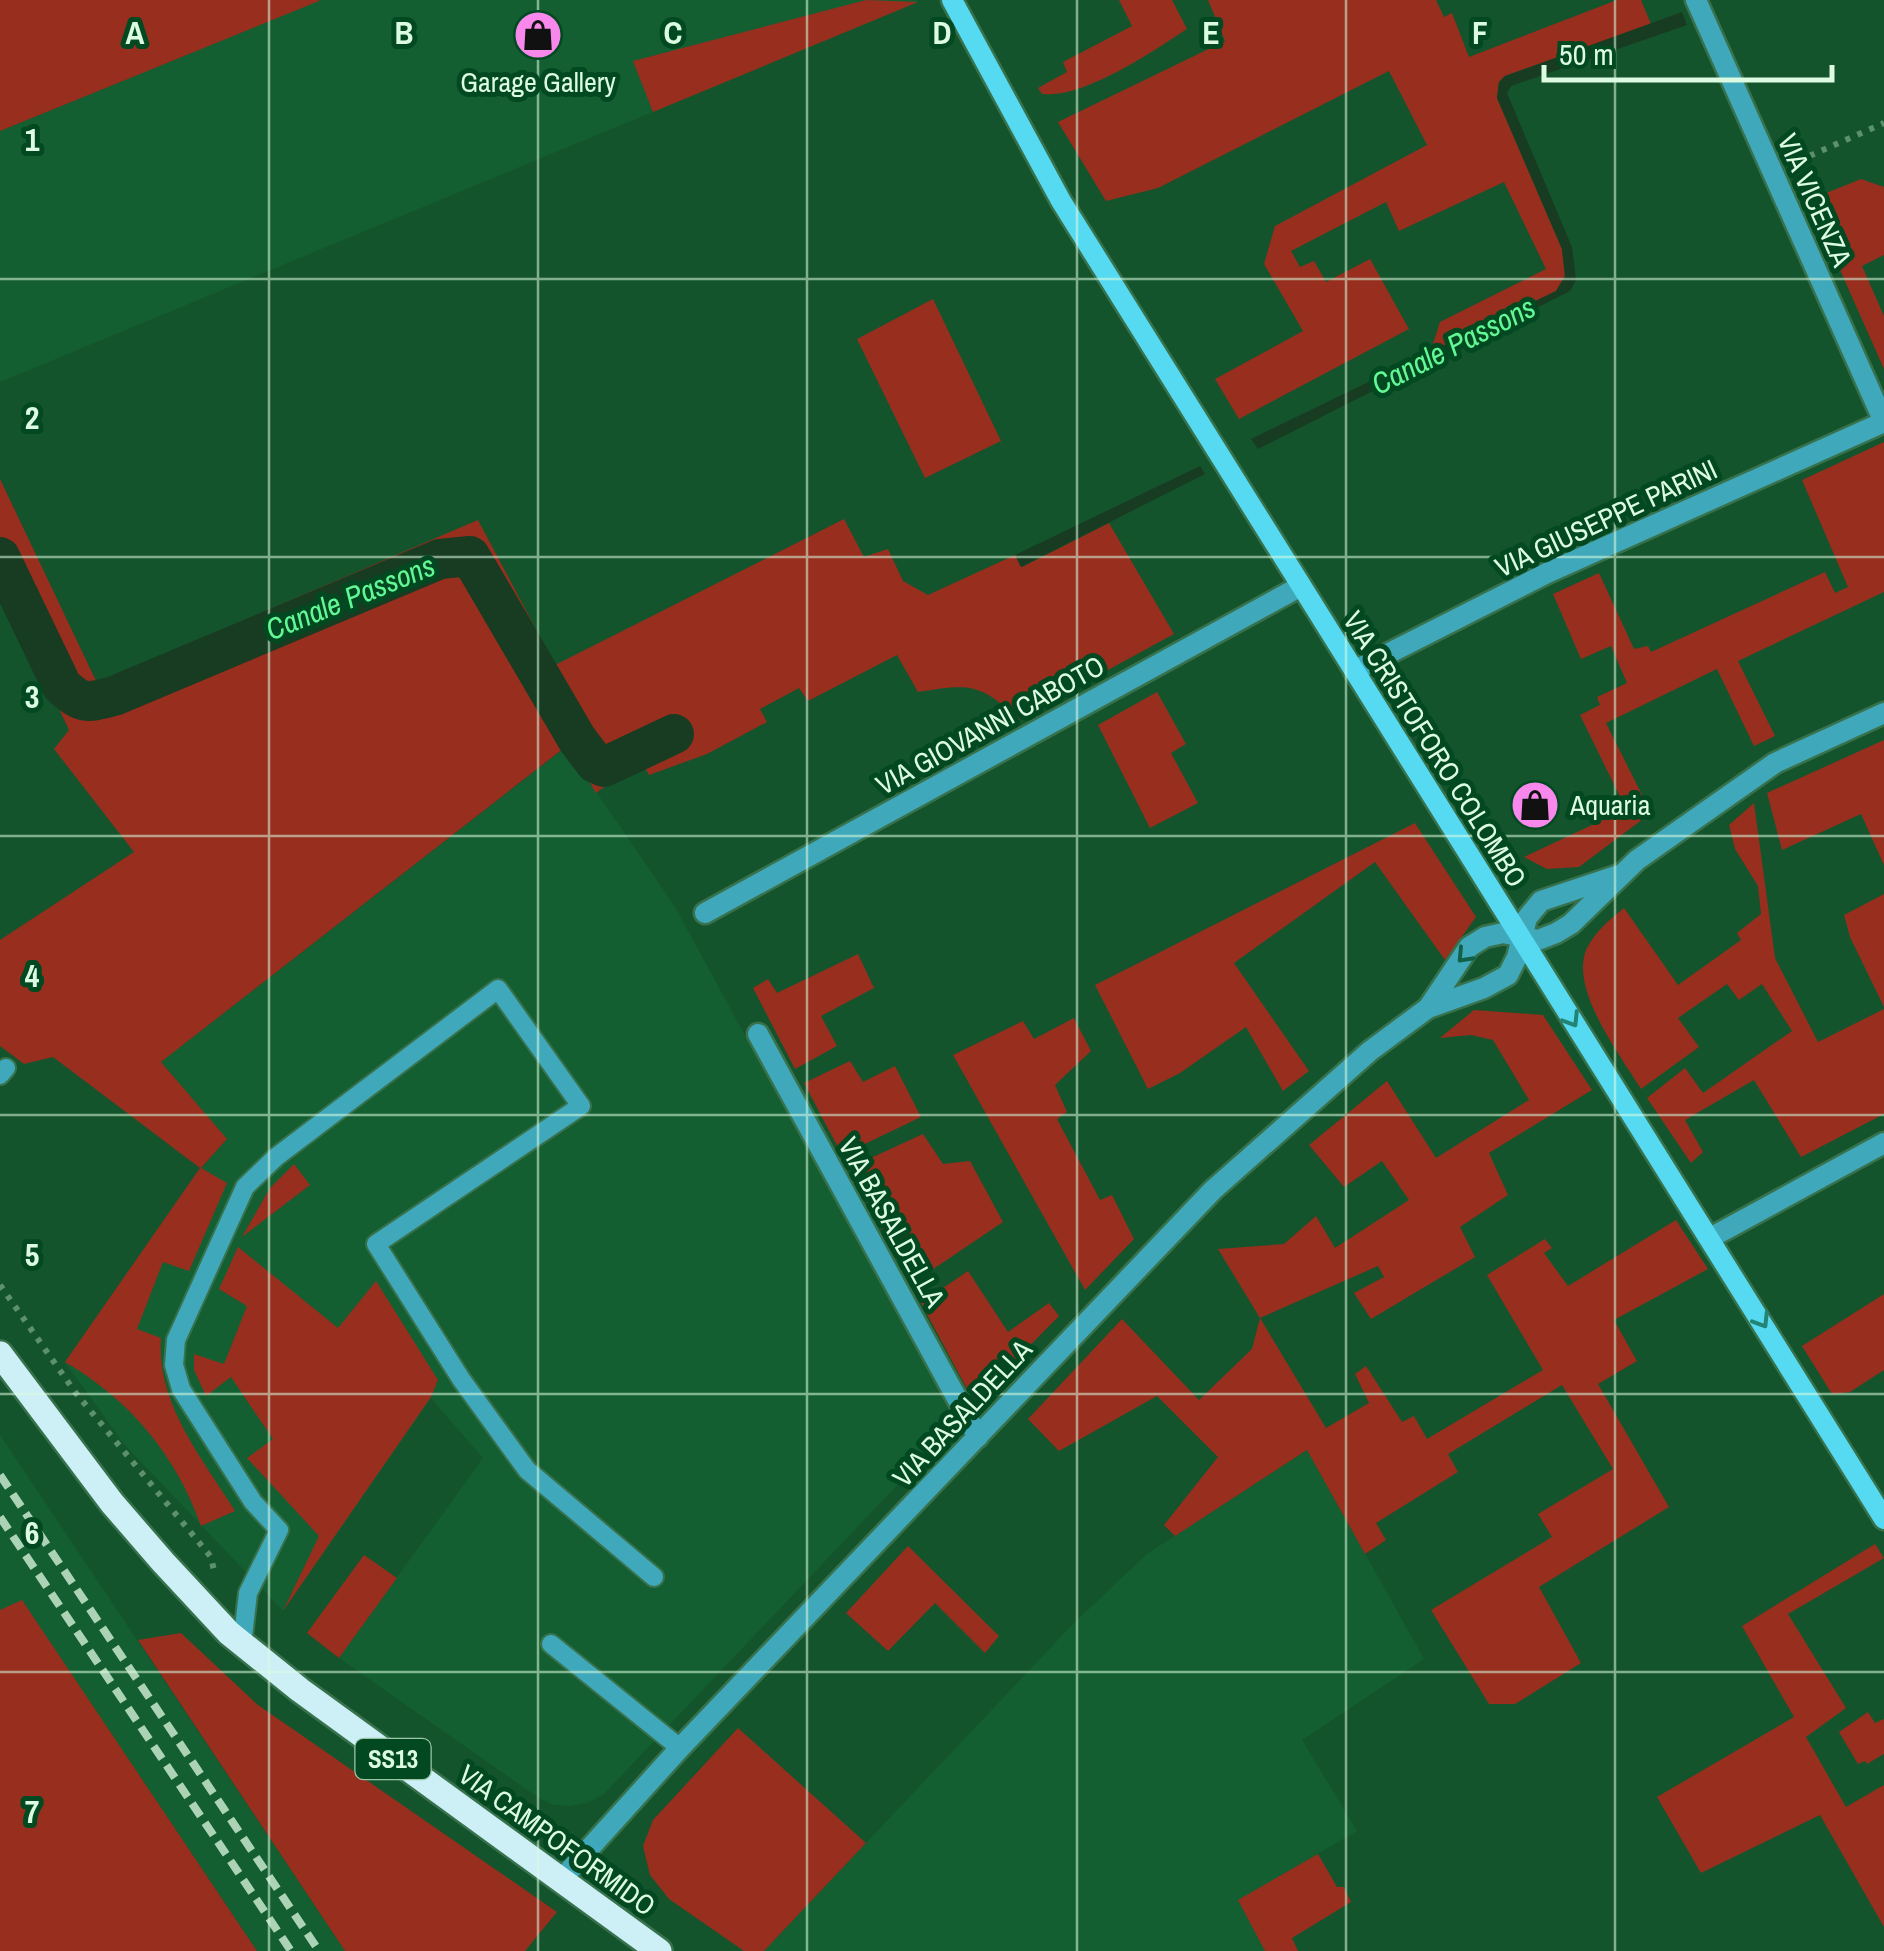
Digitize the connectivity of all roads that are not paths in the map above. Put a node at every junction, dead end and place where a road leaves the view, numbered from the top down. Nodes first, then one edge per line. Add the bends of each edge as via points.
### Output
1 (952, 0) edge
2 (1696, 0) edge
3 (1884, 422) edge
4 (1301, 586) junction
5 (1354, 671) junction
6 (1884, 713) edge
7 (1619, 875) junction
8 (706, 913) dead end
9 (1520, 938) junction
10 (1428, 1008) junction
11 (758, 1034) dead end
12 (1884, 1143) edge
13 (1710, 1238) junction
14 (0, 1354) edge
15 (978, 1438) junction
16 (1884, 1519) edge
17 (654, 1577) dead end
18 (236, 1639) junction
19 (551, 1644) dead end
20 (680, 1748) junction
21 (560, 1881) junction
22 (659, 1951) edge

1 - 4 main road, VIA CRISTOFORO COLOMBO via 1043,171
2 - 3 street, VIA VICENZA
3 - 5 street, VIA GIUSEPPE PARINI via 1547,573
4 - 5 main road, VIA CRISTOFORO COLOMBO
4 - 8 street, VIA GIOVANNI CABOTO
5 - 9 main road, VIA CRISTOFORO COLOMBO
6 - 7 street, VIA BASALDELLA via 1775,763
7 - 9 street, VIA BASALDELLA via 1571,924 1538,940
7 - 9 street, VIA BASALDELLA via 1541,901
9 - 10 street, VIA BASALDELLA via 1508,975
9 -> 10 street, VIA BASALDELLA via 1503,933 1469,947
9 -> 13 main road, VIA CRISTOFORO COLOMBO
10 - 15 street, VIA BASALDELLA via 1213,1190
11 - 15 street, VIA BASALDELLA
12 - 13 street
13 -> 16 main road, VIA CRISTOFORO COLOMBO
14 - 18 main road, SS13 via 112,1503
15 - 20 street, VIA BASALDELLA
17 - 18 lane via 528,1470 376,1244 581,1106 498,989 276,1156 245,1187 176,1340 181,1389 253,1502 279,1530 248,1593
18 - 21 main road, VIA CAMPOFORMIDO / SS13
19 - 20 lane
20 - 21 street, VIA BASALDELLA
21 - 22 main road, VIA CAMPOFORMIDO / SS13

